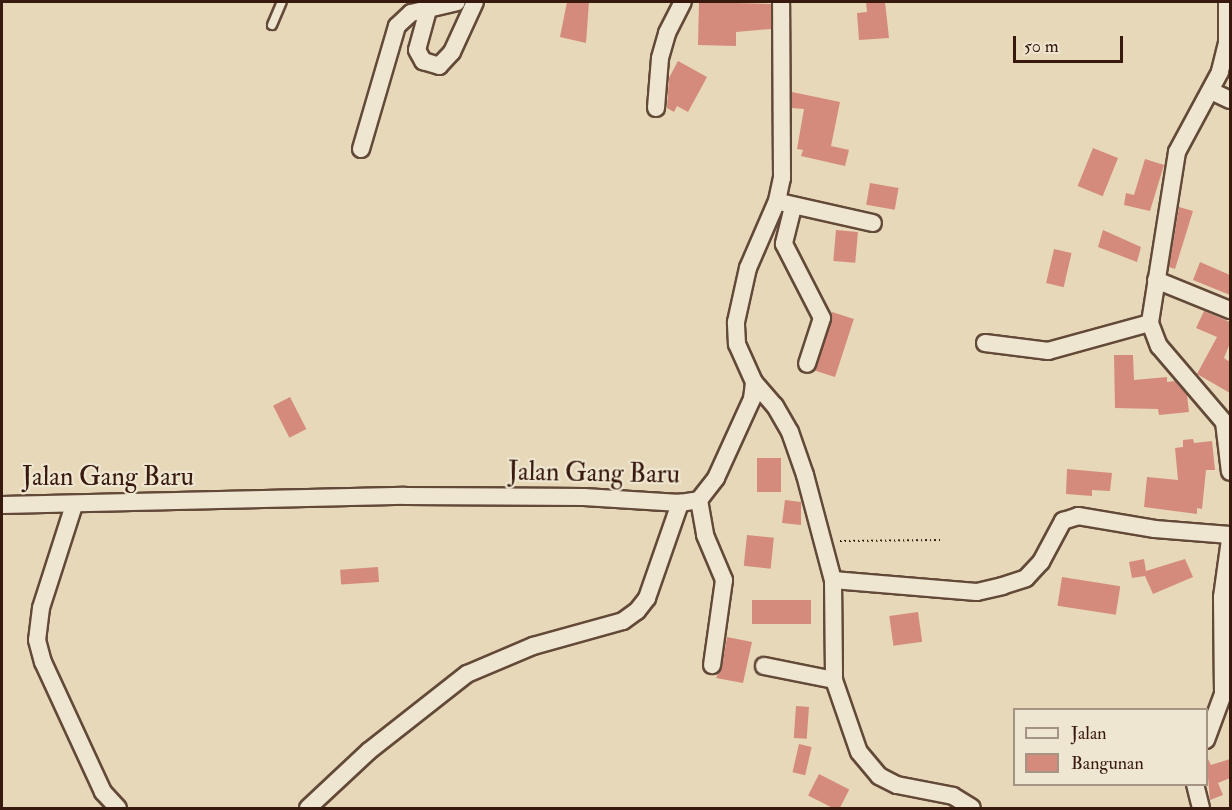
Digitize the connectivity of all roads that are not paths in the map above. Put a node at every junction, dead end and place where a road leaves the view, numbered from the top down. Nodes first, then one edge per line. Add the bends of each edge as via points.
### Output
1 (282, 2) edge
2 (458, 2) edge
3 (475, 2) edge
4 (683, 2) edge
5 (780, 2) edge
6 (1227, 2) edge
7 (428, 10) junction
8 (272, 24) dead end
9 (1229, 43) edge
10 (1210, 91) junction
11 (1230, 100) edge
12 (656, 108) dead end
13 (361, 149) dead end
14 (777, 201) junction
15 (793, 207) junction
16 (873, 224) dead end
17 (1156, 280) junction
18 (1230, 310) edge
19 (1150, 323) junction
20 (985, 343) dead end
21 (807, 364) dead end
22 (754, 382) junction
23 (1227, 421) edge
24 (1230, 472) edge
25 (699, 500) junction
26 (680, 503) junction
27 (2, 505) edge
28 (75, 506) junction
29 (1230, 537) edge
30 (833, 580) junction
31 (712, 665) dead end
32 (764, 666) dead end
33 (834, 680) junction
34 (1227, 700) edge
35 (1208, 736) edge
36 (1196, 786) edge
37 (118, 808) edge
38 (308, 808) edge
39 (972, 808) edge
40 (1201, 808) edge

1 - 8 lane
2 - 7 street
3 - 7 street via 452,52 440,66 423,61 417,50
4 - 12 street via 667,33 660,58
5 - 14 street via 782,178
6 - 9 street
7 - 13 street via 411,13 397,26
9 - 10 street
10 - 11 street
10 - 17 street via 1186,128 1177,152
14 - 15 street
14 - 22 street via 748,268 736,322 737,344
15 - 16 street
15 - 21 street via 784,244 822,311
17 - 18 street
17 - 19 street
19 - 20 street via 1048,351
19 - 23 street via 1159,346
22 - 25 street, Jalan Gang Baru via 752,399 716,478
22 - 30 street via 775,406 790,432
23 - 24 street
25 - 26 street, Jalan Gang Baru
25 - 31 street via 705,535 724,580
26 - 28 street, Jalan Gang Baru via 584,497 405,496
26 - 38 street via 647,598 637,611 623,621 533,645 467,674 369,751
27 - 28 street, Jalan Gang Baru
28 - 37 street via 41,608 37,639 43,662 103,792
29 - 30 street via 1078,516 1063,521 1041,562 1026,578 1002,586 977,592
29 - 34 street via 1222,597
30 - 33 street
32 - 33 street
33 - 39 street via 859,752 879,776 897,785 953,796
34 - 35 street
36 - 40 street

